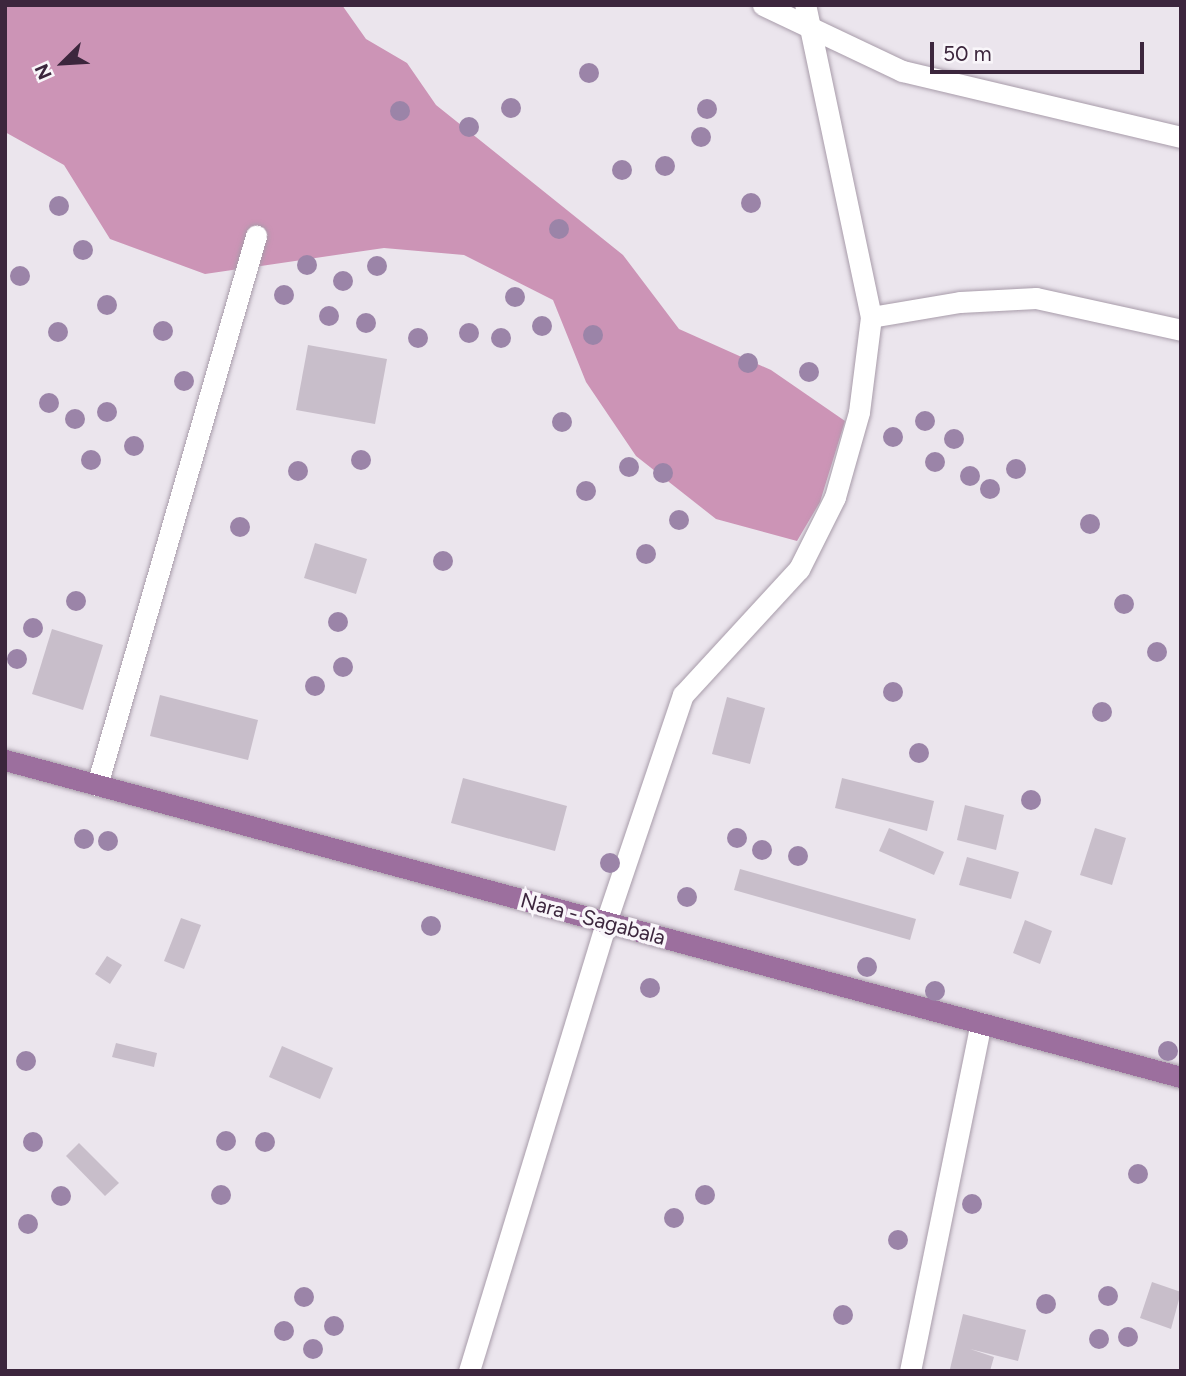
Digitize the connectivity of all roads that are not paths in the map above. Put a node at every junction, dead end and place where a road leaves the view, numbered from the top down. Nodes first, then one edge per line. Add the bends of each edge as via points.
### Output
1 (763, 5) edge
2 (805, 5) edge
3 (814, 33) junction
4 (1181, 137) edge
5 (256, 236) dead end
6 (871, 317) junction
7 (1181, 330) edge
8 (5, 760) edge
9 (97, 785) junction
10 (606, 922) junction
11 (981, 1023) junction
12 (1181, 1077) edge
13 (469, 1371) edge
14 (910, 1371) edge

1 - 3 street
2 - 3 street
3 - 4 street via 902,71
3 - 6 street
5 - 9 street
6 - 7 street via 960,302 1036,298
6 - 10 street via 859,412 835,497 799,569 683,695
8 - 9 main road, Nara - Sagabala
9 - 10 main road, Nara - Sagabala
10 - 11 main road, Nara - Sagabala
10 - 13 street
11 - 12 main road, Nara - Sagabala
11 - 14 street

